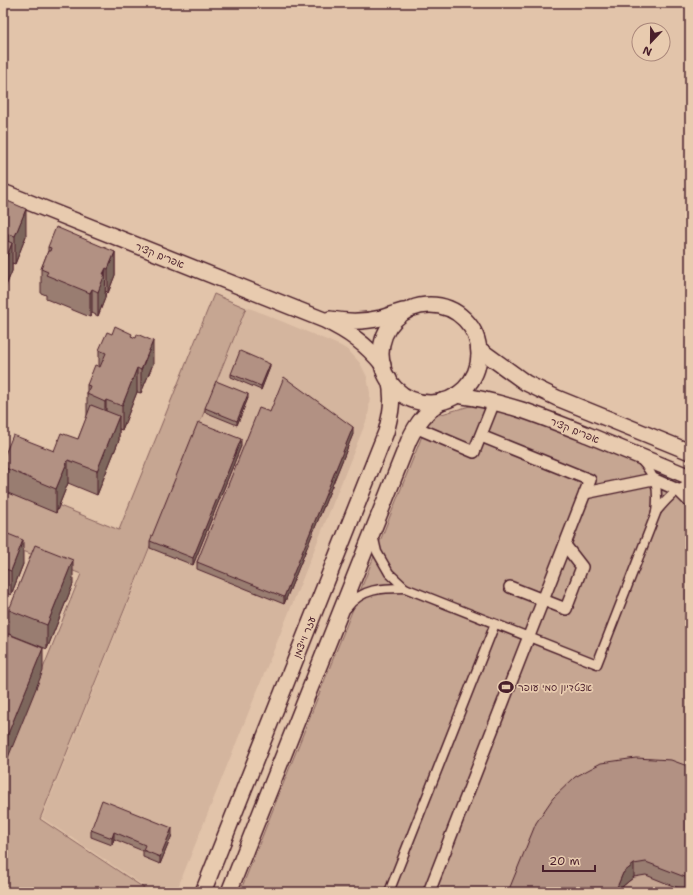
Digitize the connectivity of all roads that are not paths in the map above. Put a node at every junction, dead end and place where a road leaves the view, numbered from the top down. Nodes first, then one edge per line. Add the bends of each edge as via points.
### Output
1 (3, 192) edge
2 (411, 308) junction
3 (317, 317) junction
4 (479, 349) junction
5 (383, 366) junction
6 (389, 379) junction
7 (456, 395) junction
8 (442, 401) junction
9 (494, 402) junction
10 (415, 428) junction
11 (481, 436) junction
12 (690, 452) edge
13 (635, 454) junction
14 (690, 477) edge
15 (653, 479) junction
16 (690, 484) edge
17 (678, 490) junction
18 (585, 493) junction
19 (690, 502) edge
20 (656, 513) junction
21 (373, 532) junction
22 (565, 545) junction
23 (510, 587) dead end
24 (405, 588) junction
25 (543, 600) junction
26 (338, 619) junction
27 (495, 624) junction
28 (529, 637) junction
29 (203, 892) edge
30 (229, 892) edge
31 (389, 892) edge
32 (428, 892) edge

1 - 3 street, אפרים קציר
2 - 3 street, אפרים קציר via 363,321
2 - 4 street via 433,305 456,312 468,322 476,334
2 - 5 street via 398,316 387,332 382,343
3 - 5 street, אפרים קציר via 358,339
4 - 7 street via 476,372 468,385
4 - 12 street via 526,383
5 - 6 street
6 - 8 street via 399,391 412,399
6 - 29 street, עזר וייצמן via 392,401 386,432
7 - 8 street
7 - 9 street, אפרים קציר
8 - 10 street via 429,410
9 - 11 street
9 - 13 street, אפרים קציר via 547,419
10 - 11 street via 474,452
10 - 21 street
11 - 18 street via 590,480
13 - 14 street, אפרים קציר
13 - 15 lane via 649,469
15 - 17 street
15 - 18 street
15 - 20 lane via 658,496
16 - 17 lane
17 - 19 street
17 - 20 lane via 668,497
18 - 22 street
20 - 28 lane via 597,664
21 - 24 lane via 377,552 388,573
21 - 26 street
22 - 25 street
22 - 25 street via 582,567 566,609
23 - 25 street
24 - 26 lane via 382,588 367,592 352,601
24 - 27 lane
25 - 28 street
26 - 30 street
27 - 28 lane
27 - 31 lane
28 - 32 street

